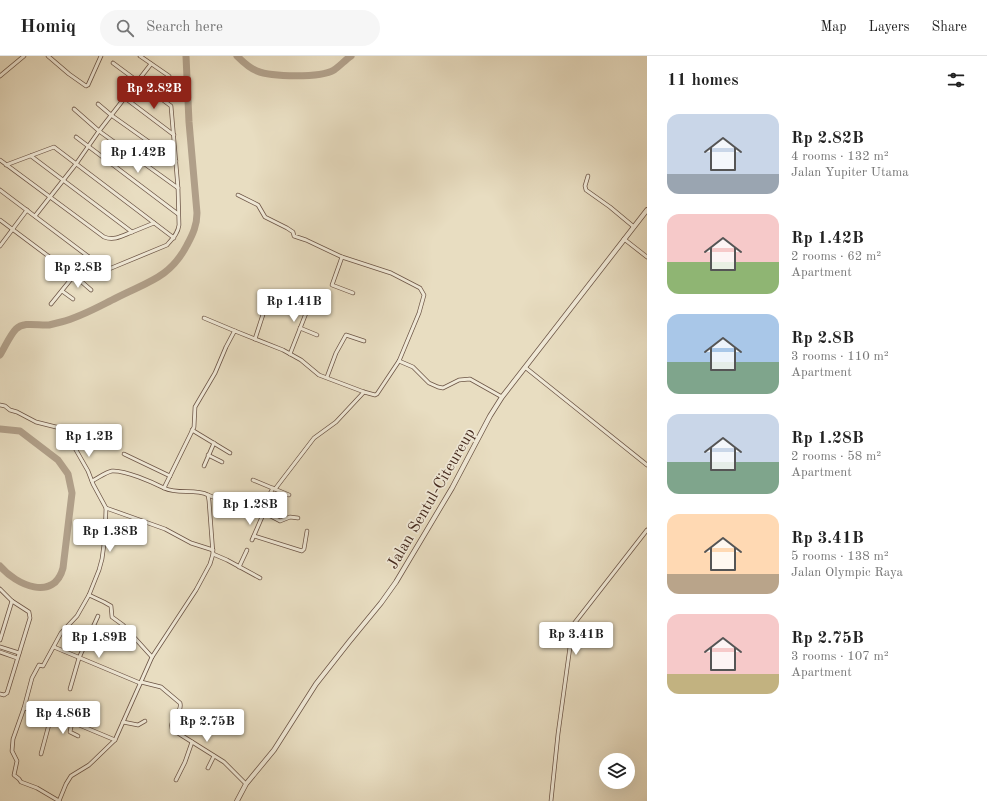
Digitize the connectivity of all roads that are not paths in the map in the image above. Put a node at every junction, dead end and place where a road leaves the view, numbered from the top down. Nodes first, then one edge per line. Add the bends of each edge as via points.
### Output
1 (24, 56) edge
2 (48, 56) edge
3 (101, 56) edge
4 (140, 56) edge
5 (113, 63) dead end
6 (150, 64) junction
7 (0, 76) edge
8 (169, 76) dead end
9 (138, 82) junction
10 (124, 98) junction
11 (98, 104) dead end
12 (74, 109) dead end
13 (111, 115) junction
14 (99, 131) junction
15 (174, 135) junction
16 (76, 137) dead end
17 (88, 147) junction
18 (31, 156) junction
19 (0, 160) edge
20 (176, 161) junction
21 (76, 164) junction
22 (6, 165) junction
23 (588, 176) dead end
24 (64, 180) junction
25 (178, 188) junction
26 (0, 190) edge
27 (238, 195) dead end
28 (50, 197) junction
29 (27, 210) junction
30 (647, 210) edge
31 (178, 214) junction
32 (35, 216) junction
33 (0, 220) edge
34 (154, 224) junction
35 (634, 227) junction
36 (13, 230) junction
37 (132, 232) junction
38 (174, 238) junction
39 (624, 239) junction
40 (0, 246) edge
41 (342, 256) junction
42 (90, 257) junction
43 (647, 257) edge
44 (75, 276) junction
45 (91, 290) dead end
46 (62, 291) junction
47 (353, 293) dead end
48 (269, 296) dead end
49 (312, 298) dead end
50 (73, 299) dead end
51 (51, 304) dead end
52 (204, 318) dead end
53 (300, 328) junction
54 (235, 331) junction
55 (317, 335) dead end
56 (255, 339) junction
57 (364, 341) dead end
58 (290, 354) junction
59 (398, 361) junction
60 (526, 368) junction
61 (327, 377) junction
62 (364, 392) junction
63 (502, 397) junction
64 (0, 406) edge
65 (192, 430) junction
66 (214, 443) junction
67 (230, 453) dead end
68 (124, 454) dead end
69 (208, 455) junction
70 (222, 462) dead end
71 (647, 465) edge
72 (204, 466) dead end
73 (170, 476) junction
74 (253, 480) dead end
75 (92, 481) junction
76 (164, 488) junction
77 (274, 489) junction
78 (290, 495) dead end
79 (208, 496) junction
80 (106, 508) junction
81 (261, 512) junction
82 (259, 515) junction
83 (298, 518) dead end
84 (647, 530) edge
85 (307, 532) dead end
86 (254, 536) junction
87 (252, 540) dead end
88 (247, 550) dead end
89 (213, 552) junction
90 (239, 567) junction
91 (260, 578) dead end
92 (0, 589) edge
93 (89, 595) junction
94 (12, 601) junction
95 (98, 616) dead end
96 (0, 640) edge
97 (54, 647) junction
98 (0, 648) edge
99 (0, 652) edge
100 (19, 653) junction
101 (152, 657) junction
102 (17, 658) junction
103 (79, 658) junction
104 (140, 683) junction
105 (70, 689) dead end
106 (0, 694) edge
107 (24, 708) junction
108 (51, 717) junction
109 (145, 720) dead end
110 (72, 722) junction
111 (123, 722) junction
112 (78, 736) dead end
113 (115, 740) junction
114 (192, 742) junction
115 (41, 754) dead end
116 (214, 756) junction
117 (208, 768) dead end
118 (176, 780) dead end
119 (246, 784) junction
120 (59, 801) edge
121 (237, 801) edge
122 (551, 801) edge

1 - 7 street
2 - 3 street via 86,86
4 - 6 street
5 - 9 street
6 - 8 street
6 - 9 street
9 - 10 street
9 - 15 street via 171,106
10 - 13 street
10 - 15 street
11 - 13 street
12 - 14 street
13 - 14 street
13 - 20 street
14 - 17 street
14 - 25 street
15 - 20 street
16 - 17 street
17 - 21 street
17 - 31 street
18 - 21 street via 54,147
18 - 22 street
18 - 24 street
19 - 22 street
20 - 25 street
21 - 24 street
21 - 34 street
22 - 28 street
23 - 35 street via 585,186 589,194
24 - 28 street
24 - 37 street
25 - 31 street
26 - 29 street
27 - 41 street via 258,205 265,217 287,228 294,236
28 - 32 street
28 - 37 street via 104,237 117,238
29 - 32 street
29 - 36 street
30 - 35 street, Jalan Sentul-Citeureup
31 - 38 street via 178,228
32 - 42 street
33 - 36 street
34 - 37 street
34 - 38 street
35 - 39 street, Jalan Sentul-Citeureup
36 - 40 street
36 - 44 street
38 - 42 street via 167,245 108,269
39 - 43 street
39 - 60 street, Jalan Sentul-Citeureup
41 - 47 street via 332,285
41 - 59 street via 391,273 423,291 419,313
42 - 44 street
44 - 45 street
44 - 46 street
46 - 50 street
46 - 51 street
48 - 56 street
49 - 53 street
52 - 54 street
53 - 55 street
53 - 58 street
54 - 56 street
54 - 65 street via 195,407
56 - 58 street
57 - 61 street via 346,335
58 - 61 street via 316,373
59 - 62 street via 377,394
59 - 63 street via 413,367 438,388 470,379
60 - 63 street, Jalan Sentul-Citeureup
60 - 71 street
61 - 62 street
62 - 77 street via 336,422 314,438
63 - 119 street, Jalan Sentul-Citeureup via 396,582 316,684 274,750
64 - 75 street via 5,406 36,422 60,428 68,436
65 - 66 street
65 - 73 street
66 - 67 street
66 - 69 street
68 - 73 street
69 - 70 street
69 - 72 street
73 - 76 street
74 - 77 street
75 - 76 street via 114,471 144,478
75 - 80 street
76 - 79 street via 172,492 201,493
77 - 78 street
77 - 81 street
79 - 82 street
79 - 89 street
80 - 89 street via 165,529
80 - 93 street via 101,562
81 - 82 street
81 - 83 street via 280,521 290,517
82 - 86 street via 262,517
84 - 122 street via 571,628
85 - 86 street via 302,551
86 - 87 street
88 - 90 street
89 - 90 street
89 - 101 street via 210,564 196,590
90 - 91 street
92 - 94 street
93 - 97 street via 61,633
93 - 101 street via 111,606 112,617 123,625
94 - 96 street
94 - 100 street via 30,614
95 - 103 street
97 - 103 street
97 - 107 street via 43,666 39,665 32,678
98 - 100 street
99 - 102 street
100 - 102 street
101 - 104 street
102 - 106 street via 7,693
103 - 104 street
103 - 105 street
104 - 111 street
104 - 114 street via 160,687 180,703 171,729
107 - 108 street
107 - 120 street via 13,739 12,751 17,761 15,776 20,782 37,788
108 - 110 street
108 - 115 street
109 - 111 street via 138,725
110 - 112 street via 70,732
110 - 113 street
111 - 113 street
113 - 120 street via 89,765 71,776
114 - 116 street
114 - 118 street
116 - 117 street
116 - 119 street via 230,767
119 - 121 street, Jalan Sentul-Citeureup

